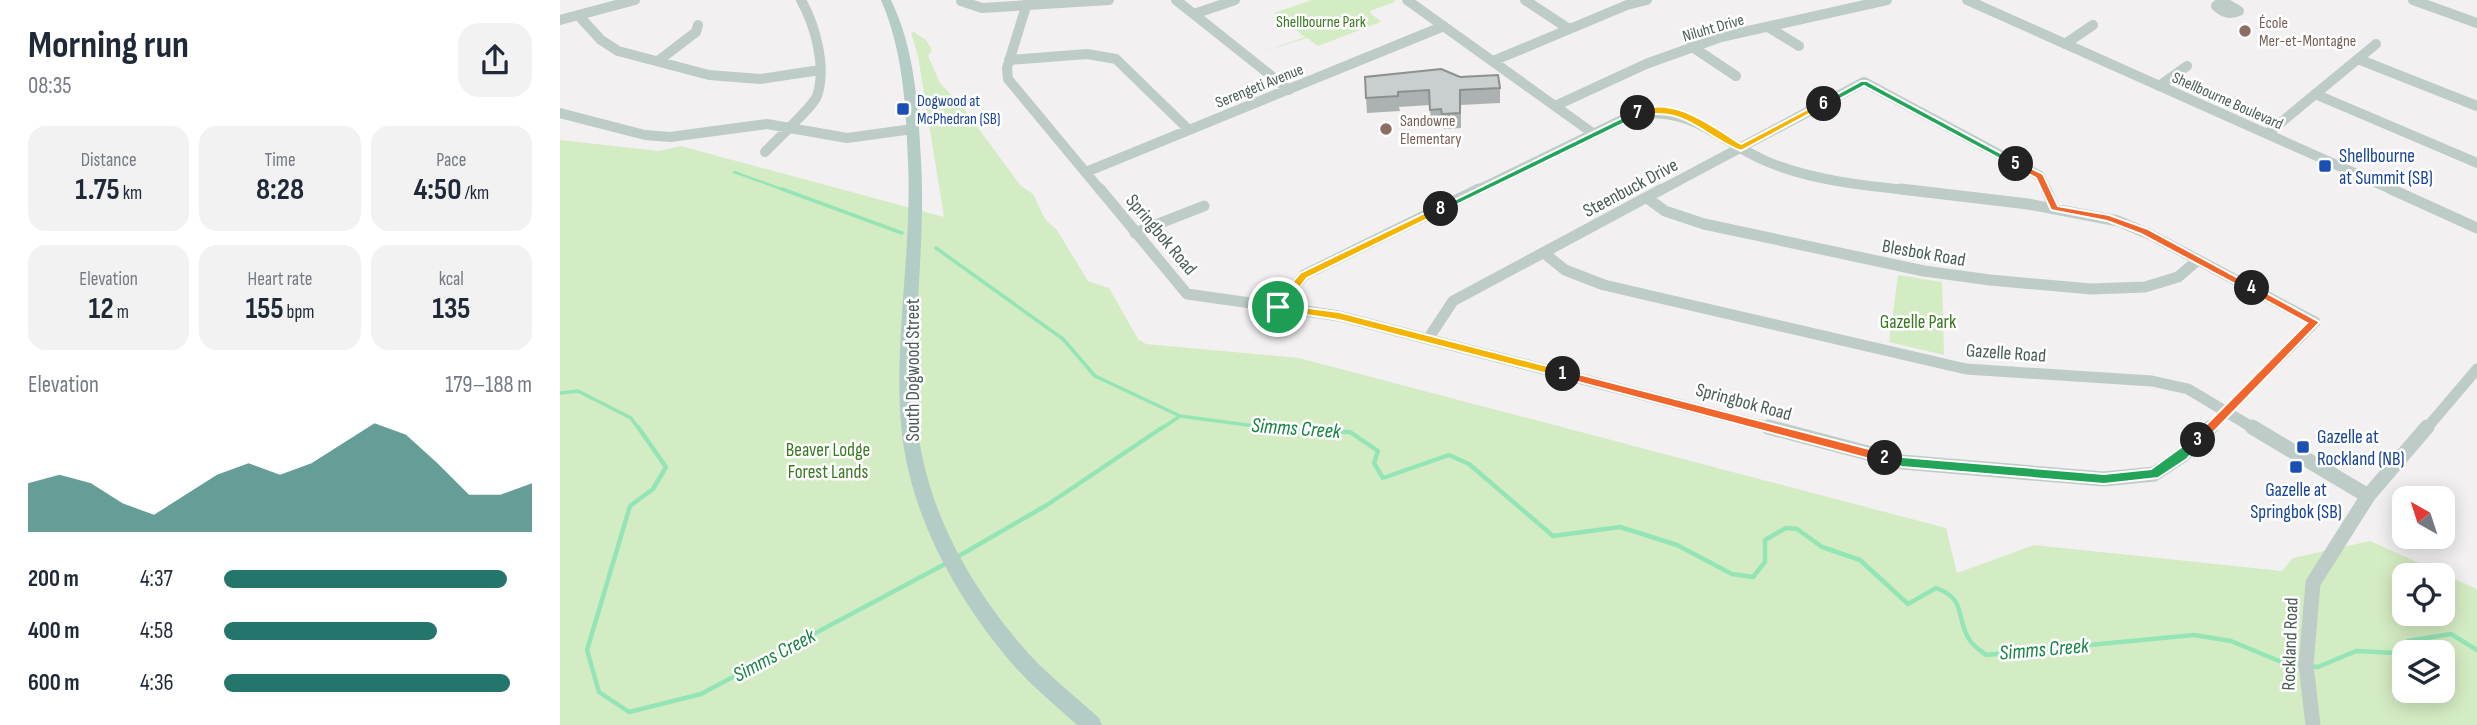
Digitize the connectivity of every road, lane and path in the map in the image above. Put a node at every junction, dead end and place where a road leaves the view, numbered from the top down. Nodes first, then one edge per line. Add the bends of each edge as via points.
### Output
1 (635, 0) edge
2 (801, 0) edge
3 (886, 0) edge
4 (1109, 0) edge
5 (1176, 0) edge
6 (1235, 0) edge
7 (1407, 0) edge
8 (1525, 0) edge
9 (1647, 0) edge
10 (1887, 0) edge
11 (1967, 0) edge
12 (2413, 0) edge
13 (961, 1) edge
14 (1027, 3) edge
15 (1625, 3) edge
16 (1196, 13) junction
17 (579, 15) junction
18 (560, 20) edge
19 (2477, 23) edge
20 (698, 25) dead end
21 (2093, 25) dead end
22 (1444, 26) junction
23 (1768, 27) junction
24 (1569, 29) junction
25 (2065, 44) junction
26 (2376, 44) dead end
27 (1691, 46) junction
28 (1799, 46) dead end
29 (2358, 59) junction
30 (1009, 60) junction
31 (658, 61) junction
32 (1493, 61) junction
33 (2187, 66) dead end
34 (820, 70) junction
35 (1736, 76) dead end
36 (2159, 86) junction
37 (1289, 89) junction
38 (2315, 94) junction
39 (2476, 103) edge
40 (1556, 106) junction
41 (560, 113) edge
42 (788, 128) junction
43 (913, 129) junction
44 (1189, 130) junction
45 (1594, 134) junction
46 (2267, 134) junction
47 (1741, 148) junction
48 (765, 152) dead end
49 (2477, 163) edge
50 (1086, 173) junction
51 (1647, 198) junction
52 (1204, 206) dead end
53 (2054, 208) junction
54 (2477, 228) edge
55 (1135, 233) junction
56 (1544, 253) junction
57 (2198, 260) junction
58 (1278, 307) junction
59 (1428, 339) junction
60 (2477, 369) edge
61 (2227, 411) junction
62 (2368, 496) junction
63 (1092, 725) edge
64 (2314, 725) edge

1 - 17 street
2 - 34 street via 812,20
3 - 43 main road, South Dogwood Street via 899,34
4 - 14 street
5 - 16 street
6 - 16 street
7 - 22 street
8 - 24 street
9 - 15 street
10 - 23 street, Niluht Drive
11 - 25 street, Shellbourne Boulevard
12 - 19 street
13 - 14 street via 982,8
14 - 30 street
15 - 24 street
16 - 37 street
17 - 18 street
17 - 31 street via 618,51
20 - 31 street via 696,32
21 - 25 street
22 - 32 street
22 - 37 street, Serengeti Avenue
23 - 27 street, Niluht Drive
23 - 28 street
24 - 32 street
25 - 36 street, Shellbourne Boulevard
26 - 29 street
27 - 35 street
27 - 40 street, Niluht Drive
29 - 38 street
29 - 39 street
30 - 44 street via 1087,54 1116,59
30 - 50 street, Springbok Road via 1009,79
31 - 34 street via 709,75 760,79
32 - 40 street
33 - 36 street
34 - 42 street via 817,97
36 - 46 street, Shellbourne Boulevard
37 - 44 street, Serengeti Avenue
38 - 46 street
38 - 49 street
40 - 45 street
41 - 42 street via 658,136 766,124
42 - 43 street via 847,138
42 - 48 street
43 - 63 main road, South Dogwood Street via 918,206 908,408 924,501 937,535 970,593 1024,662
44 - 50 street, Serengeti Avenue
45 - 47 street, Springbok Road via 1634,114 1655,110 1697,120
45 - 58 street, Springbok Road via 1304,275
46 - 54 street, Shellbourne Boulevard
47 - 51 street, Steenbuck Drive
47 - 53 street, Springbok Road via 1788,169
47 - 53 street, Steenbuck Drive via 1864,82 2040,176
50 - 55 street, Springbok Road
51 - 56 street, Steenbuck Drive
51 - 57 street, Blesbok Road via 1665,211 1704,225 1924,271 1990,280 2091,289 2145,287 2178,277
52 - 55 street
53 - 57 street, Springbok Road via 2109,218
55 - 58 street, Springbok Road via 1187,295
56 - 59 street, Steenbuck Drive via 1453,301
56 - 61 street, Gazelle Road via 1564,270 1604,285 1966,369 2152,380 2188,389
57 - 61 street, Springbok Road via 2315,322
58 - 59 street, Springbok Road via 1339,316
59 - 61 street, Springbok Road via 1915,463 2104,479 2154,474 2183,455
60 - 62 street, Rockland Road
61 - 62 street, Gazelle Road
62 - 64 street, Rockland Road via 2313,583 2306,666

